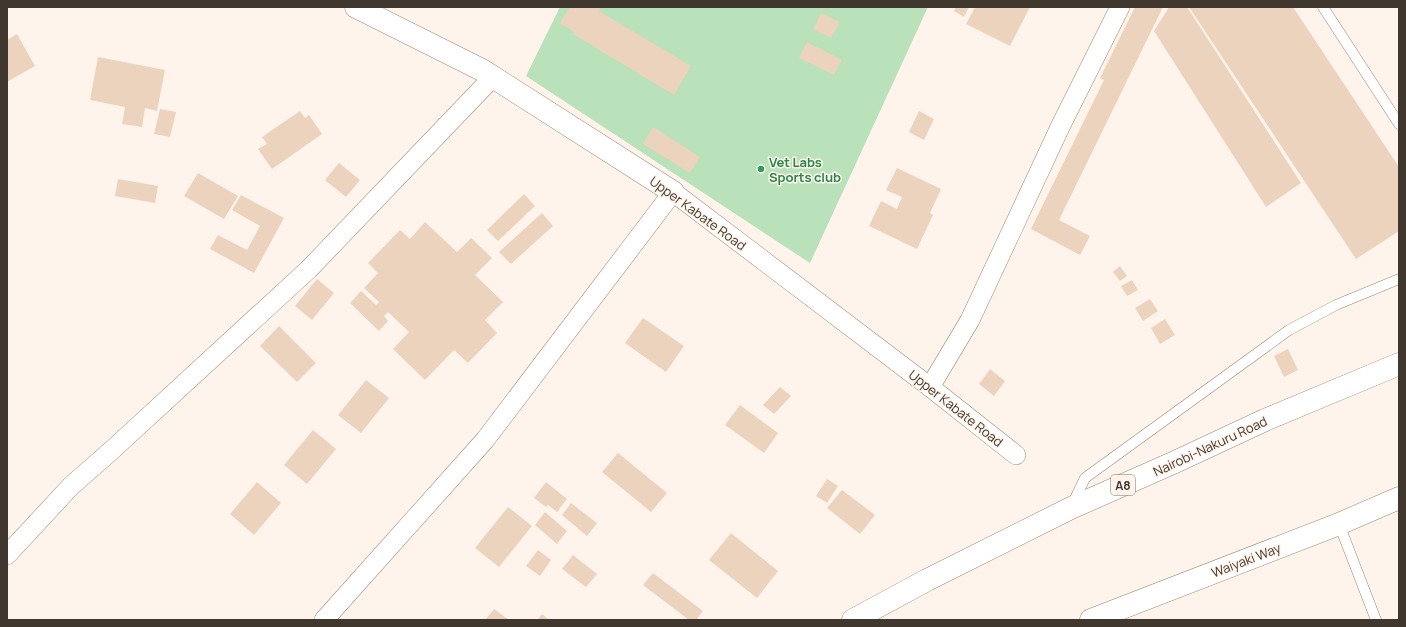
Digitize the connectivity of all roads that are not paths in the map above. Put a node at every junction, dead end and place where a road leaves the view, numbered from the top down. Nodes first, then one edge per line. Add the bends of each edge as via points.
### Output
1 (356, 7) edge
2 (1120, 7) edge
3 (1323, 7) edge
4 (493, 77) junction
5 (1399, 124) edge
6 (673, 192) junction
7 (1399, 279) edge
8 (1399, 364) edge
9 (930, 387) junction
10 (1016, 455) dead end
11 (1399, 498) edge
12 (1070, 508) junction
13 (1340, 524) junction
14 (7, 556) edge
15 (324, 620) edge
16 (853, 620) edge
17 (1091, 620) edge
18 (1376, 620) edge

1 - 4 main road, Upper Kabate Road
2 - 9 street via 1061,125 970,320
3 - 5 lane
4 - 6 main road, Upper Kabate Road
4 - 14 street via 309,269 71,486
6 - 9 street, Upper Kabate Road
6 - 15 street via 485,440
7 - 12 lane via 1336,305 1289,330 1085,478
8 - 12 main road, Nairobi-Nakuru Road / A8 via 1265,420
9 - 10 street, Upper Kabate Road
11 - 13 main road, Waiyaki Way
12 - 16 main road, Nairobi-Nakuru Road / A8
13 - 17 main road, Waiyaki Way
13 - 18 lane

